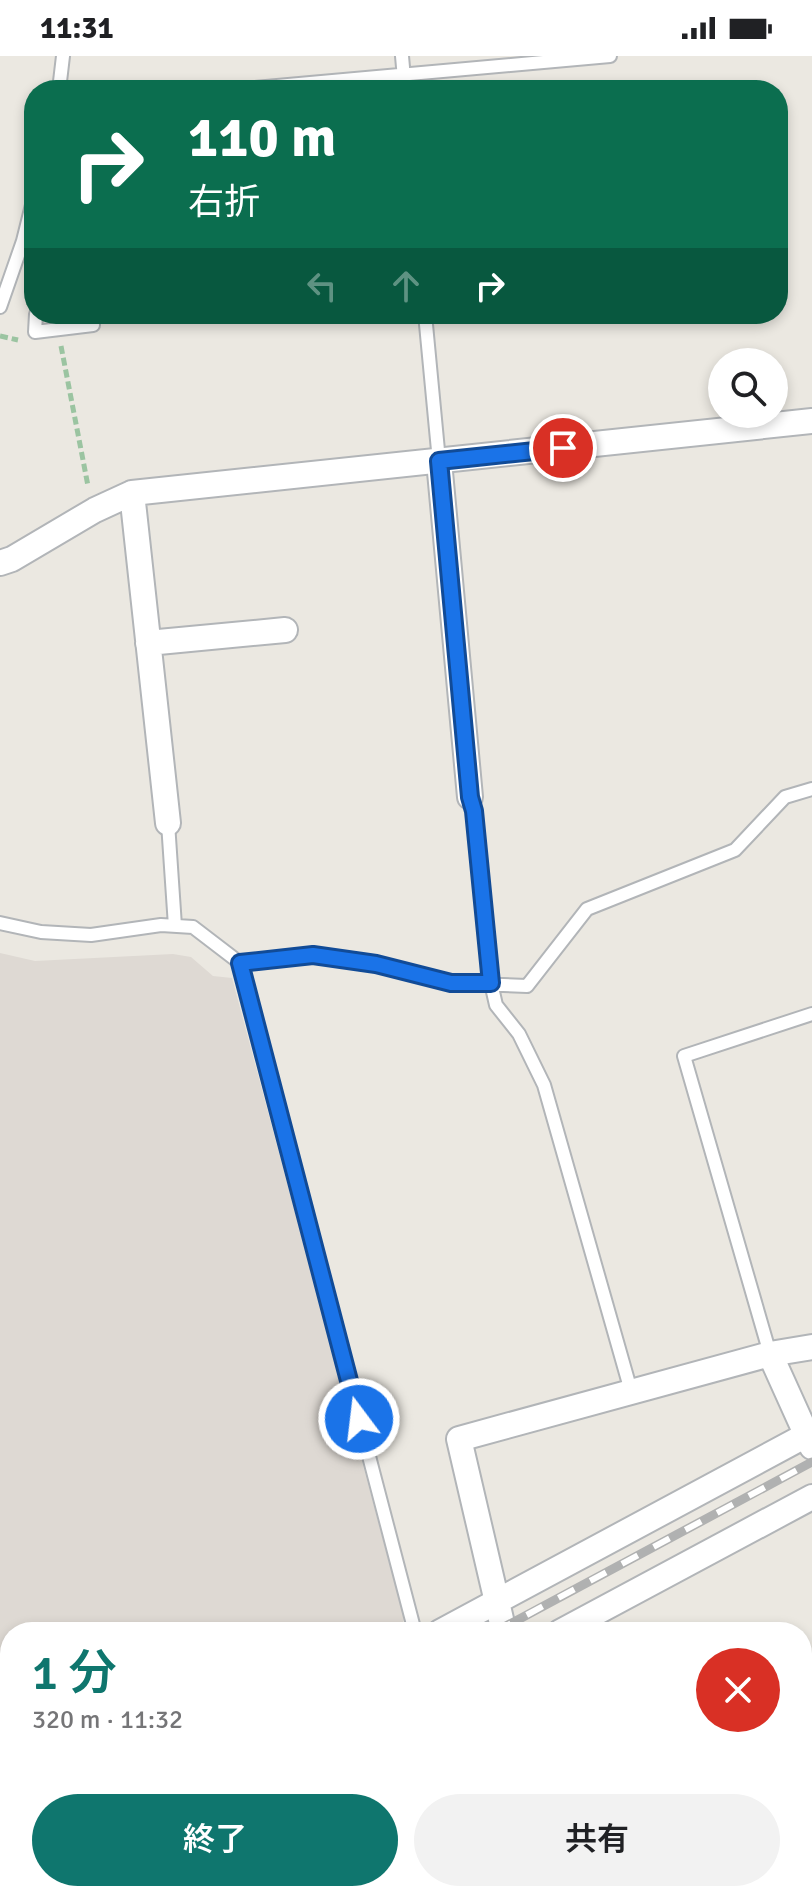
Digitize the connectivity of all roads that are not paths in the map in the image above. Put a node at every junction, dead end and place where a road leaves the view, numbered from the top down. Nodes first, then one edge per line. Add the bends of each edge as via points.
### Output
1 (63, 56) edge
2 (402, 56) edge
3 (610, 56) edge
4 (403, 76) junction
5 (60, 80) edge
6 (354, 80) edge
7 (404, 80) edge
8 (24, 254) edge
9 (0, 307) edge
10 (35, 324) edge
11 (426, 324) edge
12 (93, 325) dead end
13 (812, 421) edge
14 (439, 461) junction
15 (132, 493) junction
16 (0, 563) edge
17 (285, 630) dead end
18 (148, 643) junction
19 (812, 789) edge
20 (470, 797) joint
21 (168, 823) joint
22 (0, 923) edge
23 (175, 926) junction
24 (240, 963) junction
25 (491, 983) junction
26 (812, 1014) edge
27 (812, 1347) edge
28 (770, 1354) junction
29 (631, 1391) junction
30 (810, 1438) edge
31 (812, 1497) edge
32 (497, 1602) junction
33 (412, 1622) edge
34 (459, 1622) edge
35 (502, 1622) edge
36 (579, 1622) edge

1 - 5 lane
2 - 4 lane
3 - 4 lane
4 - 6 lane
4 - 7 lane
8 - 9 lane
10 - 12 lane via 35,332
11 - 14 lane
13 - 14 street
14 - 15 street
14 - 20 street
15 - 16 street
15 - 18 street
17 - 18 street
18 - 21 street
19 - 25 lane via 785,797 735,850 587,909 527,986
20 - 25 lane
21 - 23 lane
22 - 23 lane via 91,935
23 - 24 lane via 193,927
24 - 25 lane via 313,955 451,983
24 - 33 lane
25 - 29 lane via 496,1005 519,1034 544,1085
26 - 28 lane via 684,1056
27 - 28 street
28 - 29 street
28 - 30 street
29 - 32 street via 459,1439
30 - 32 street
31 - 36 street
32 - 34 street
32 - 35 street

